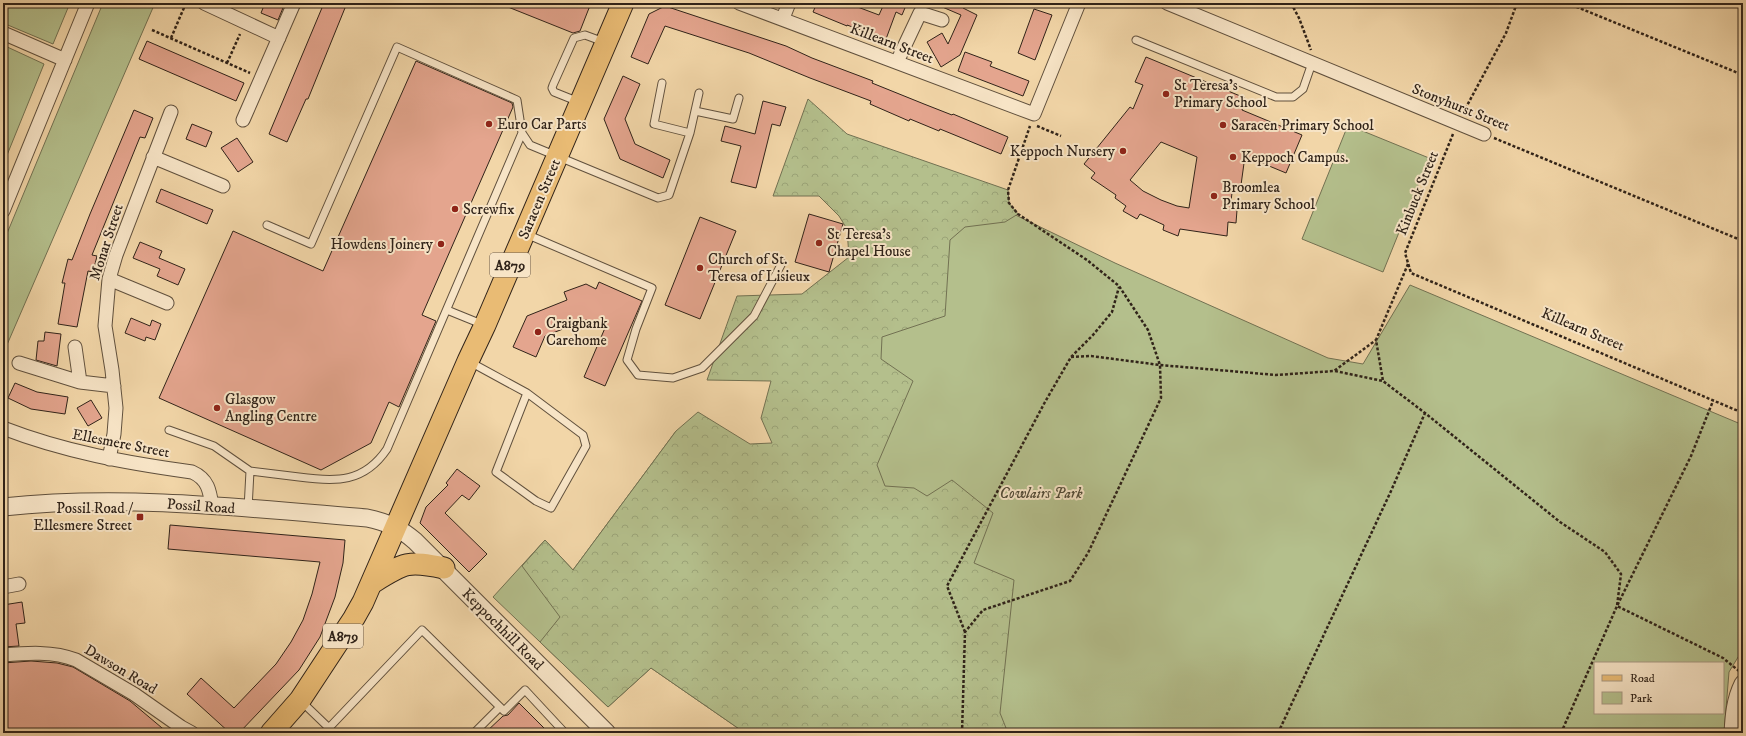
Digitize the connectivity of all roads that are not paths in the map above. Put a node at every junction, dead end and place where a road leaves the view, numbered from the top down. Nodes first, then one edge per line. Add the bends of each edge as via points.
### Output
1 (88, 3) edge
2 (204, 3) edge
3 (294, 3) edge
4 (623, 3) edge
5 (739, 3) edge
6 (789, 3) edge
7 (1079, 3) edge
8 (1167, 3) edge
9 (783, 18) junction
10 (942, 20) dead end
11 (3, 33) edge
12 (279, 38) junction
13 (1136, 40) dead end
14 (606, 43) junction
15 (65, 60) junction
16 (897, 62) junction
17 (1312, 63) junction
18 (662, 83) dead end
19 (699, 93) dead end
20 (739, 98) dead end
21 (580, 103) junction
22 (695, 111) junction
23 (171, 112) dead end
24 (243, 120) dead end
25 (522, 133) junction
26 (690, 133) junction
27 (1484, 134) road end
28 (557, 156) junction
29 (153, 157) junction
30 (223, 186) dead end
31 (3, 211) edge
32 (267, 225) dead end
33 (524, 233) junction
34 (782, 263) dead end
35 (109, 280) junction
36 (167, 303) dead end
37 (447, 310) junction
38 (485, 326) junction
39 (75, 347) dead end
40 (468, 361) junction
41 (19, 363) dead end
42 (80, 382) junction
43 (114, 386) junction
44 (527, 393) junction
45 (3, 428) edge
46 (169, 430) dead end
47 (109, 459) junction
48 (250, 471) junction
49 (212, 506) junction
50 (3, 507) edge
51 (248, 509) junction
52 (397, 527) junction
53 (444, 568) junction
54 (372, 583) junction
55 (19, 584) dead end
56 (3, 587) edge
57 (3, 656) edge
58 (1743, 684) edge
59 (300, 700) junction
60 (500, 707) junction
61 (326, 730) edge
62 (192, 733) edge
63 (271, 733) edge
64 (474, 733) edge
65 (565, 733) edge
66 (607, 733) edge
67 (1733, 733) edge

1 - 15 street
2 - 12 street
3 - 12 street
4 - 14 main road, Saracen Street / A879
5 - 9 street, Killearn Street
6 - 9 street
7 - 16 street, Killearn Street via 1034,114
8 - 17 street, Stonyhurst Street
9 - 16 street, Killearn Street
10 - 16 street via 920,12
11 - 15 street
12 - 24 street via 256,75
13 - 17 lane via 1276,97 1293,97 1303,89
14 - 21 main road, Saracen Street / A879
14 - 21 lane via 585,35 572,40 552,88
15 - 31 street
17 - 27 street, Stonyhurst Street
18 - 26 lane via 654,124
19 - 22 lane
20 - 22 lane via 733,119
21 - 28 main road, Saracen Street / A879
22 - 26 lane
23 - 29 street, Monar Street
25 - 28 lane via 530,145
25 - 32 lane via 517,100 397,47 311,244
25 - 37 lane
26 - 28 lane via 669,195 658,198
28 - 33 main road, Saracen Street / A879
29 - 30 street
29 - 35 street, Monar Street
33 - 34 lane via 652,288 627,360 638,375 673,378 702,368 754,316
33 - 38 main road, Saracen Street / A879
35 - 36 street
35 - 43 street, Monar Street via 106,326
37 - 38 lane
37 - 48 lane via 380,460 355,476 340,480
38 - 40 main road, Saracen Street / A879
39 - 42 street
40 - 44 lane
40 - 52 main road, Saracen Street / A879
41 - 42 street
42 - 43 street
43 - 47 street, Monar Street via 116,408
44 - 44 lane via 584,435 586,446 551,508 536,501 496,472
45 - 47 street, Ellesmere Street via 49,444
46 - 48 lane via 214,446
47 - 49 street, Ellesmere Street via 198,474 208,486
48 - 51 lane
49 - 50 street, Possil Road via 62,502
49 - 51 street, Possil Road
51 - 52 street, Possil Road via 367,518
52 - 53 street, Keppochhill Road
52 - 54 main road, A879
53 - 54 main road via 407,564
53 - 66 street, Keppochhill Road
54 - 59 main road, A879 via 354,618
55 - 56 street
57 - 62 street, Dawson Road via 43,654 76,660 134,694
58 - 67 street via 1734,714
59 - 61 lane
59 - 63 main road, A879
60 - 61 lane via 422,630
60 - 64 lane
60 - 65 lane via 504,711 525,690

